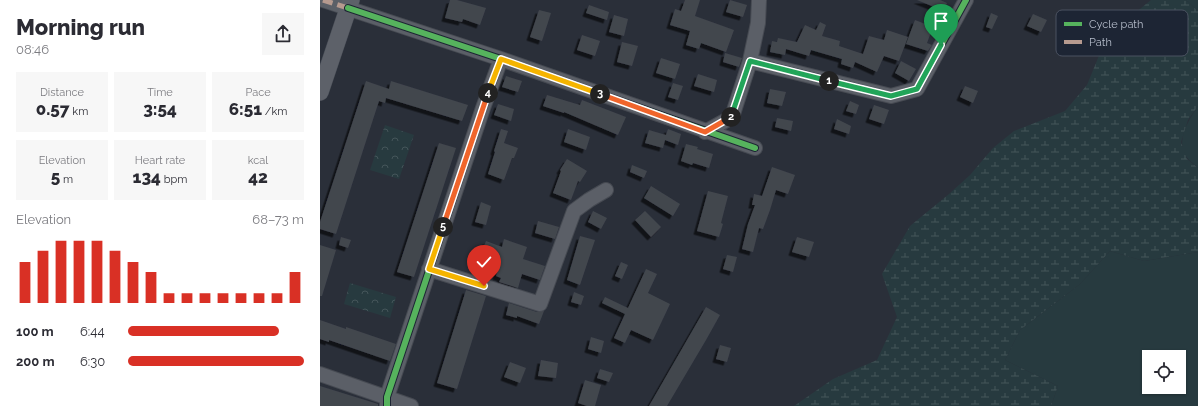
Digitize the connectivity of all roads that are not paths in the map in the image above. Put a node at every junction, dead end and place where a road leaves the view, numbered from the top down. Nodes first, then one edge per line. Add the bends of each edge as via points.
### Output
1 (323, 0) edge
2 (758, 0) edge
3 (966, 0) edge
4 (349, 4) edge
5 (501, 59) junction
6 (750, 61) junction
7 (320, 92) edge
8 (705, 132) junction
9 (755, 148) dead end
10 (606, 190) dead end
11 (429, 269) junction
12 (320, 374) edge
13 (387, 401) edge
14 (411, 406) edge

1 - 4 street
2 - 6 street via 758,23
3 - 6 street via 917,89 891,96
4 - 5 street
4 - 7 main road
5 - 8 street
5 - 11 street
6 - 8 street via 732,117
8 - 9 street
10 - 11 street via 574,211 540,304
11 - 13 street
12 - 13 street
13 - 14 street

